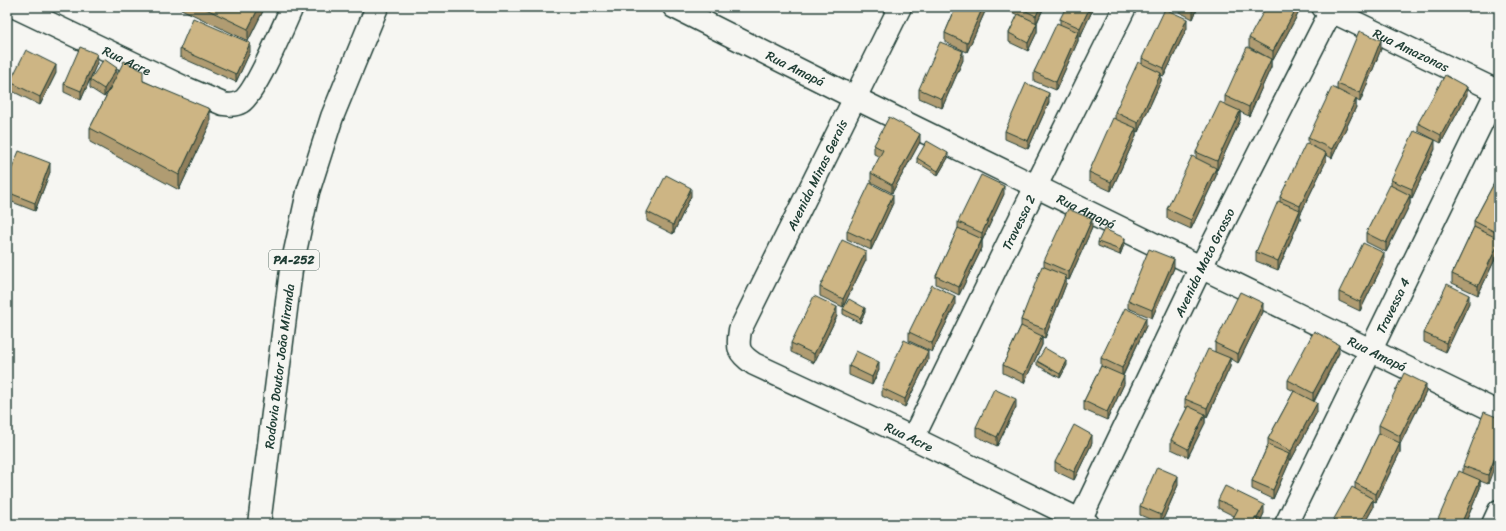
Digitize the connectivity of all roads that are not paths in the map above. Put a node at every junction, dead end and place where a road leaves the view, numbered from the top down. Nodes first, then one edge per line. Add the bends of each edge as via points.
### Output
1 (15, 7) edge
2 (292, 7) edge
3 (377, 7) edge
4 (674, 7) edge
5 (900, 7) edge
6 (1126, 7) edge
7 (1329, 8) edge
8 (1498, 90) edge
9 (855, 98) junction
10 (1036, 186) junction
11 (1201, 267) junction
12 (738, 344) joint
13 (1371, 350) junction
14 (1499, 413) edge
15 (913, 438) junction
16 (1499, 511) edge
17 (1084, 522) edge
18 (259, 524) edge
19 (1286, 524) edge
20 (1493, 524) edge

1 - 2 main road, Rua Acre via 180,86 229,105 241,102 254,88
3 - 18 main road, Rodovia Doutor João Miranda / PA-252 via 332,117 308,192 292,270
4 - 9 main road, Rua Amapá
5 - 9 main road, Avenida Minas Gerais
6 - 10 main road, Travessa 2
7 - 8 main road, Rua Amazonas
7 - 11 main road, Avenida Mato Grosso
8 - 13 main road, Travessa 4
9 - 10 main road, Rua Amapá
9 - 12 main road, Avenida Minas Gerais via 740,330
10 - 11 main road, Rua Amapá
10 - 15 main road, Travessa 2
11 - 13 main road, Rua Amapá
11 - 17 main road, Avenida Mato Grosso
12 - 15 main road, Rua Acre via 743,356 754,364
13 - 14 main road, Rua Amapá
13 - 19 main road, Travessa 4
15 - 17 main road, Rua Acre
16 - 20 main road

